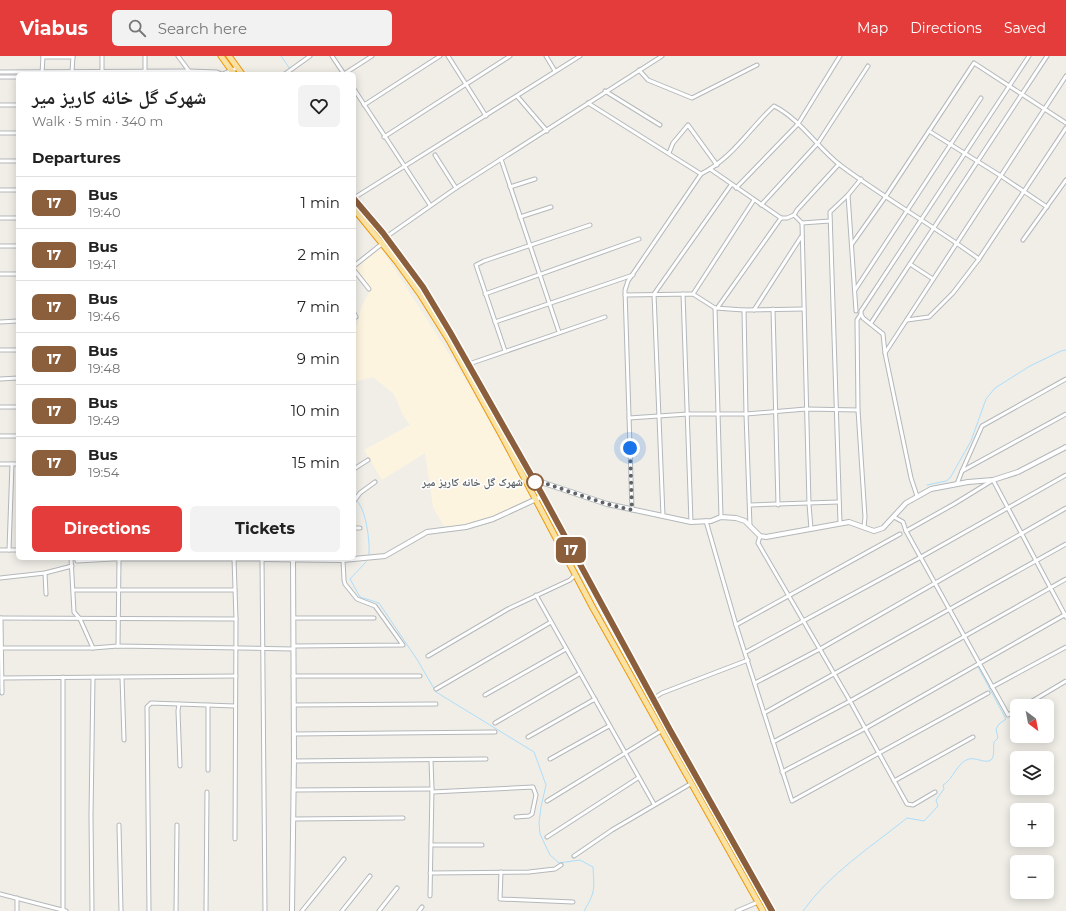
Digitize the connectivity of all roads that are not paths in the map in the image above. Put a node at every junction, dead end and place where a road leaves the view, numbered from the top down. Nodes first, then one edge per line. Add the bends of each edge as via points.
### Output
1 (42, 56) edge
2 (73, 56) edge
3 (102, 56) edge
4 (145, 56) edge
5 (178, 56) edge
6 (220, 56) edge
7 (229, 56) edge
8 (310, 56) edge
9 (332, 56) edge
10 (372, 56) edge
11 (440, 56) edge
12 (448, 56) edge
13 (510, 56) edge
14 (546, 56) edge
15 (580, 56) edge
16 (662, 56) edge
17 (840, 56) edge
18 (1029, 56) edge
19 (1047, 56) edge
20 (757, 64) dead end
21 (868, 66) dead end
22 (237, 68) junction
23 (639, 70) junction
24 (145, 71) junction
25 (188, 71) junction
26 (555, 71) junction
27 (0, 72) edge
28 (16, 72) edge
29 (42, 72) edge
30 (72, 72) edge
31 (102, 72) edge
32 (124, 72) edge
33 (191, 72) edge
34 (233, 72) edge
35 (240, 72) edge
36 (288, 72) edge
37 (343, 72) edge
38 (347, 72) edge
39 (1066, 76) edge
40 (0, 77) edge
41 (16, 77) edge
42 (468, 84) junction
43 (1010, 86) junction
44 (605, 91) junction
45 (356, 93) edge
46 (1022, 94) junction
47 (517, 96) junction
48 (981, 98) dead end
49 (588, 103) junction
50 (0, 105) edge
51 (16, 105) edge
52 (364, 105) junction
53 (1045, 109) junction
54 (486, 116) junction
55 (1066, 123) edge
56 (798, 124) junction
57 (660, 125) dead end
58 (1066, 128) edge
59 (547, 131) junction
60 (929, 131) junction
61 (0, 133) edge
62 (16, 133) edge
63 (384, 137) junction
64 (818, 143) junction
65 (951, 144) junction
66 (668, 153) junction
67 (966, 154) junction
68 (435, 155) dead end
69 (501, 159) junction
70 (0, 161) edge
71 (16, 161) edge
72 (978, 161) junction
73 (839, 164) junction
74 (717, 165) junction
75 (404, 167) junction
76 (710, 169) junction
77 (701, 174) junction
78 (1001, 176) junction
79 (536, 179) dead end
80 (861, 179) junction
81 (1066, 180) edge
82 (731, 185) junction
83 (510, 187) junction
84 (456, 188) junction
85 (736, 188) junction
86 (0, 190) edge
87 (16, 190) edge
88 (1025, 192) junction
89 (848, 195) junction
90 (886, 196) junction
91 (356, 199) edge
92 (754, 200) junction
93 (356, 202) edge
94 (430, 205) junction
95 (761, 205) junction
96 (550, 207) dead end
97 (1047, 207) junction
98 (907, 210) junction
99 (356, 211) edge
100 (794, 215) junction
101 (520, 217) junction
102 (0, 218) edge
103 (16, 218) edge
104 (781, 218) junction
105 (830, 220) junction
106 (922, 220) junction
107 (802, 223) junction
108 (590, 225) dead end
109 (934, 227) junction
110 (385, 235) junction
111 (378, 237) junction
112 (802, 237) junction
113 (639, 239) dead end
114 (1024, 240) dead end
115 (383, 243) junction
116 (956, 243) junction
117 (852, 244) junction
118 (530, 245) junction
119 (0, 246) edge
120 (16, 246) edge
121 (979, 259) junction
122 (356, 264) edge
123 (910, 264) junction
124 (356, 273) edge
125 (0, 274) edge
126 (16, 274) edge
127 (540, 274) junction
128 (633, 275) junction
129 (933, 279) junction
130 (369, 290) dead end
131 (855, 290) junction
132 (485, 294) junction
133 (654, 294) junction
134 (683, 294) junction
135 (693, 294) junction
136 (625, 295) junction
137 (549, 303) junction
138 (717, 308) junction
139 (773, 309) junction
140 (804, 309) junction
141 (744, 310) junction
142 (754, 310) junction
143 (856, 311) dead end
144 (861, 314) junction
145 (438, 317) junction
146 (605, 317) dead end
147 (907, 320) junction
148 (0, 322) edge
149 (16, 322) edge
150 (495, 322) junction
151 (871, 323) junction
152 (559, 332) junction
153 (0, 350) edge
154 (16, 350) edge
155 (505, 351) junction
156 (886, 353) junction
157 (468, 364) junction
158 (16, 378) edge
159 (0, 379) edge
160 (1066, 379) edge
161 (478, 386) junction
162 (0, 407) edge
163 (16, 407) edge
164 (806, 409) junction
165 (836, 410) junction
166 (858, 410) junction
167 (776, 412) junction
168 (688, 414) junction
169 (717, 414) junction
170 (746, 414) junction
171 (1066, 414) edge
172 (659, 416) junction
173 (629, 418) junction
174 (496, 419) junction
175 (0, 436) edge
176 (16, 436) edge
177 (1066, 447) edge
178 (368, 460) dead end
179 (0, 464) edge
180 (12, 464) junction
181 (16, 464) edge
182 (356, 468) edge
183 (962, 471) junction
184 (1066, 475) edge
185 (993, 480) junction
186 (375, 482) dead end
187 (536, 484) junction
188 (957, 484) junction
189 (529, 488) junction
190 (543, 496) junction
191 (917, 496) junction
192 (356, 498) edge
193 (536, 499) junction
194 (839, 502) junction
195 (809, 504) junction
196 (750, 505) junction
197 (778, 505) junction
198 (1066, 508) edge
199 (1008, 509) junction
200 (632, 510) junction
201 (663, 516) junction
202 (721, 517) junction
203 (898, 519) junction
204 (706, 521) junction
205 (691, 522) junction
206 (840, 523) junction
207 (864, 527) junction
208 (356, 528) edge
209 (360, 528) dead end
210 (750, 528) junction
211 (811, 530) junction
212 (906, 531) junction
213 (900, 534) dead end
214 (1021, 534) junction
215 (760, 536) junction
216 (1066, 544) edge
217 (0, 550) edge
218 (8, 550) junction
219 (16, 550) edge
220 (921, 557) junction
221 (356, 559) edge
222 (71, 560) edge
223 (119, 560) edge
224 (234, 560) edge
225 (262, 560) edge
226 (293, 560) edge
227 (343, 560) edge
228 (1035, 562) junction
229 (72, 566) junction
230 (45, 573) junction
231 (575, 575) junction
232 (0, 578) edge
233 (1066, 579) edge
234 (935, 584) junction
235 (1050, 588) junction
236 (118, 589) junction
237 (73, 590) junction
238 (235, 590) junction
239 (46, 594) dead end
240 (536, 595) junction
241 (788, 595) junction
242 (950, 610) junction
243 (1065, 615) edge
244 (0, 618) edge
245 (118, 618) junction
246 (294, 618) junction
247 (374, 618) dead end
248 (80, 619) junction
249 (236, 619) junction
250 (803, 621) junction
251 (551, 622) junction
252 (736, 625) junction
253 (963, 636) junction
254 (118, 646) junction
255 (1066, 647) edge
256 (1, 648) edge
257 (93, 648) junction
258 (235, 648) junction
259 (293, 648) junction
260 (262, 649) junction
261 (566, 649) junction
262 (820, 649) junction
263 (746, 652) junction
264 (428, 656) dead end
265 (748, 660) junction
266 (978, 662) junction
267 (579, 674) junction
268 (835, 675) junction
269 (236, 676) junction
270 (293, 676) junction
271 (420, 676) dead end
272 (63, 677) junction
273 (94, 677) junction
274 (122, 677) junction
275 (2, 678) junction
276 (1066, 681) edge
277 (755, 683) junction
278 (992, 688) junction
279 (436, 689) dead end
280 (2, 693) dead end
281 (988, 693) dead end
282 (485, 695) dead end
283 (654, 698) junction
284 (1036, 699) edge
285 (594, 700) junction
286 (850, 701) junction
287 (179, 704) junction
288 (436, 704) dead end
289 (208, 705) junction
290 (294, 705) junction
291 (235, 706) junction
292 (764, 713) junction
293 (1010, 714) edge
294 (495, 723) dead end
295 (609, 726) junction
296 (866, 728) junction
297 (661, 731) junction
298 (495, 732) dead end
299 (294, 734) junction
300 (528, 737) dead end
301 (973, 737) dead end
302 (124, 740) dead end
303 (773, 742) junction
304 (625, 752) junction
305 (879, 753) junction
306 (486, 759) dead end
307 (550, 759) dead end
308 (431, 760) junction
309 (294, 761) junction
310 (180, 766) dead end
311 (208, 770) dead end
312 (782, 772) junction
313 (638, 778) junction
314 (894, 781) junction
315 (692, 783) junction
316 (294, 790) junction
317 (432, 791) junction
318 (206, 792) dead end
319 (935, 792) dead end
320 (547, 801) dead end
321 (654, 804) junction
322 (516, 817) dead end
323 (293, 818) junction
324 (403, 818) dead end
325 (119, 825) dead end
326 (178, 825) dead end
327 (547, 837) dead end
328 (235, 839) dead end
329 (431, 845) junction
330 (482, 845) dead end
331 (574, 856) dead end
332 (344, 859) dead end
333 (561, 865) dead end
334 (501, 872) junction
335 (430, 873) junction
336 (370, 876) dead end
337 (397, 888) dead end
338 (0, 894) edge
339 (430, 896) dead end
340 (17, 898) junction
341 (572, 902) dead end
342 (758, 902) junction
343 (50, 906) junction
344 (422, 907) dead end
345 (64, 910) edge
346 (17, 911) edge
347 (50, 911) edge
348 (92, 911) edge
349 (121, 911) edge
350 (149, 911) edge
351 (176, 911) edge
352 (206, 911) edge
353 (265, 911) edge
354 (292, 911) edge
355 (302, 911) edge
356 (342, 911) edge
357 (379, 911) edge
358 (419, 911) edge
359 (737, 911) edge
360 (763, 911) edge
361 (772, 911) edge

1 - 2 street
1 - 29 street
2 - 30 street
3 - 31 street
4 - 24 street
5 - 25 street
6 - 34 highway
7 - 22 highway
8 - 36 street
9 - 37 street
10 - 38 street
11 - 52 street
12 - 42 street
13 - 42 street
14 - 26 street
15 - 26 street
16 - 23 street
17 - 56 street
18 - 43 street
19 - 46 street
20 - 23 street via 692,98 648,80
21 - 64 street
22 - 34 street
22 - 35 highway
23 - 44 street
24 - 25 street
24 - 32 street
25 - 33 street
26 - 47 street
27 - 28 street
39 - 53 street
40 - 41 street
42 - 54 street
42 - 63 street
43 - 46 street
43 - 60 street via 974,64
43 - 67 street
44 - 49 street
44 - 57 street
45 - 52 street
46 - 53 street
46 - 72 street
47 - 54 street
47 - 59 street
48 - 65 street
49 - 59 street
49 - 66 street
50 - 51 street
52 - 63 street
53 - 55 street
53 - 78 street
54 - 75 street
56 - 64 street
56 - 74 street via 774,106 742,143
56 - 85 street
58 - 88 street
59 - 69 street
60 - 65 street
60 - 90 street
61 - 62 street
63 - 75 street
64 - 73 street
64 - 95 street
65 - 67 street
65 - 98 street
66 - 74 street via 688,125
66 - 77 street
67 - 72 street
67 - 106 street
68 - 84 street
69 - 83 street
69 - 84 street
70 - 71 street
72 - 78 street
72 - 109 street
73 - 80 street
73 - 100 street
74 - 76 street
75 - 91 street
75 - 94 street
76 - 77 street
76 - 82 street
77 - 128 street
78 - 88 street
78 - 116 street
79 - 83 street
80 - 89 street
80 - 90 street
81 - 97 street
82 - 85 street
82 - 133 street
83 - 101 street
84 - 94 street
85 - 92 street
86 - 87 street
88 - 97 street
88 - 121 street
89 - 105 street via 830,212
89 - 117 street
90 - 98 street
90 - 117 street
92 - 95 street
92 - 135 street
93 - 110 highway
94 - 110 street
95 - 104 street
96 - 101 street
97 - 114 street
98 - 106 street
98 - 131 street
99 - 111 highway
100 - 104 street
100 - 107 street
101 - 118 street
102 - 103 street
104 - 138 street
105 - 107 street
105 - 165 street
106 - 109 street
106 - 144 street
107 - 112 street
108 - 118 street
109 - 116 street
109 - 123 street
110 - 111 highway
110 - 145 highway via 423,287
111 - 115 highway
112 - 140 street
112 - 142 street
113 - 127 street
115 - 122 street
115 - 145 highway
116 - 121 street
116 - 129 street
117 - 131 street
118 - 127 street
118 - 132 street via 477,264
119 - 120 street
121 - 147 street via 954,293 933,314 929,317
123 - 129 street
123 - 151 street
124 - 130 street
125 - 126 street
127 - 132 street
127 - 137 street
128 - 136 street
128 - 137 street
129 - 147 street
131 - 143 street
132 - 150 street
133 - 134 street
133 - 136 street
133 - 172 street
134 - 135 street
134 - 168 street
135 - 138 street
136 - 173 street
137 - 150 street
137 - 152 street
138 - 141 street
138 - 169 street
139 - 140 street
139 - 142 street
139 - 167 street
140 - 164 street
141 - 142 street
141 - 170 street
144 - 151 street
144 - 166 street via 857,320
145 - 157 highway
145 - 161 highway
146 - 152 street
147 - 156 street
148 - 149 street
150 - 155 street
151 - 156 street via 883,334
152 - 155 street
153 - 154 street
155 - 157 street
156 - 191 street via 911,478
157 - 161 highway
158 - 159 street
160 - 183 street via 982,426
161 - 174 highway
162 - 163 street
164 - 165 street
164 - 167 street
164 - 195 street
165 - 166 street
165 - 194 street
166 - 207 street
167 - 170 street
167 - 197 street
168 - 169 street
168 - 172 street
168 - 205 street
169 - 170 street
169 - 202 street
170 - 196 street
171 - 183 street
172 - 173 street
172 - 201 street
173 - 200 street
174 - 187 highway
174 - 189 highway
175 - 176 street
177 - 185 street via 1018,472
178 - 182 street
179 - 180 street
180 - 181 street
180 - 218 street
183 - 188 street
184 - 199 street
185 - 188 street
185 - 199 street
185 - 212 street
186 - 192 street
187 - 189 street
187 - 190 highway
187 - 200 street via 544,483
188 - 191 street via 931,489
189 - 193 highway
190 - 193 street
190 - 283 highway
191 - 203 street via 906,503
193 - 221 street via 493,519 427,532 385,556
193 - 231 highway
194 - 195 street
194 - 206 street
195 - 197 street
195 - 211 street
196 - 197 street
196 - 210 street
198 - 214 street
199 - 214 street
199 - 220 street
200 - 201 street
201 - 205 street
202 - 204 street
202 - 210 street via 742,519
203 - 207 street via 874,531
203 - 212 street
204 - 205 street
204 - 252 street
206 - 207 street via 849,522
206 - 211 street
208 - 209 street
210 - 215 street
211 - 215 street
212 - 220 street
213 - 241 street
214 - 228 street
214 - 234 street
215 - 241 street via 758,543
216 - 228 street
217 - 218 street
218 - 219 street
220 - 234 street
220 - 250 street
222 - 229 street
223 - 236 street
224 - 238 street
225 - 260 street
226 - 246 street
227 - 259 street via 345,584 357,599 375,606 403,646
228 - 235 street
228 - 242 street
229 - 230 street
229 - 237 street
230 - 232 street
230 - 239 street
231 - 240 street via 570,580
231 - 297 highway
233 - 235 street
234 - 242 street
234 - 262 street
235 - 243 street
235 - 253 street
236 - 237 street
236 - 238 street
236 - 245 street
237 - 248 street via 74,612
238 - 249 street
240 - 251 street
240 - 264 street via 508,608
241 - 250 street
241 - 252 street
242 - 253 street
242 - 268 street
243 - 266 street
244 - 248 street
244 - 256 street
245 - 248 street
245 - 249 street
245 - 254 street
246 - 247 street
246 - 259 street
248 - 257 street
249 - 258 street
250 - 262 street
250 - 263 street
251 - 261 street
251 - 279 street
252 - 263 street
253 - 266 street
253 - 286 street
254 - 257 street
254 - 258 street
255 - 278 street
256 - 257 street
256 - 275 street
258 - 260 street
258 - 269 street
259 - 260 street
259 - 270 street
260 - 353 street
261 - 267 street
261 - 282 street
262 - 268 street
262 - 277 street
263 - 265 street
265 - 277 street
265 - 283 street
266 - 278 street
266 - 296 street
267 - 285 street
267 - 294 street
268 - 286 street
268 - 292 street
269 - 274 street
269 - 291 street
270 - 271 street
270 - 290 street
272 - 273 street
272 - 275 street
272 - 345 street
273 - 274 street
273 - 348 street
274 - 302 street
275 - 280 street
276 - 284 street
277 - 292 street
278 - 293 street via 1008,715
281 - 305 street
283 - 361 highway
285 - 295 street
285 - 300 street
286 - 296 street
286 - 303 street
287 - 289 street
287 - 310 street
287 - 350 street via 151,703 147,706
288 - 290 street
289 - 291 street
289 - 311 street
290 - 299 street
291 - 328 street
292 - 303 street
295 - 304 street
295 - 307 street
296 - 305 street
296 - 312 street
297 - 304 street
297 - 315 highway
298 - 299 street
299 - 309 street
301 - 314 street
303 - 312 street
304 - 313 street
304 - 320 street
305 - 312 street via 792,801
305 - 314 street
306 - 308 street
308 - 309 street
308 - 317 street
309 - 316 street
313 - 321 street
313 - 327 street
314 - 319 street via 910,806
315 - 321 street
315 - 342 highway
316 - 317 street
316 - 323 street
317 - 322 street via 533,787 536,796 532,814
317 - 329 street
318 - 352 street
321 - 331 street
323 - 324 street
323 - 354 street
325 - 349 street
326 - 351 street
329 - 330 street
329 - 335 street
332 - 355 street
333 - 334 street via 556,869
334 - 335 street
334 - 341 street via 500,899
335 - 339 street
336 - 356 street
337 - 357 street
338 - 340 street
340 - 343 street
340 - 346 street
342 - 359 street
342 - 360 highway
343 - 345 street
343 - 347 street
344 - 358 street

